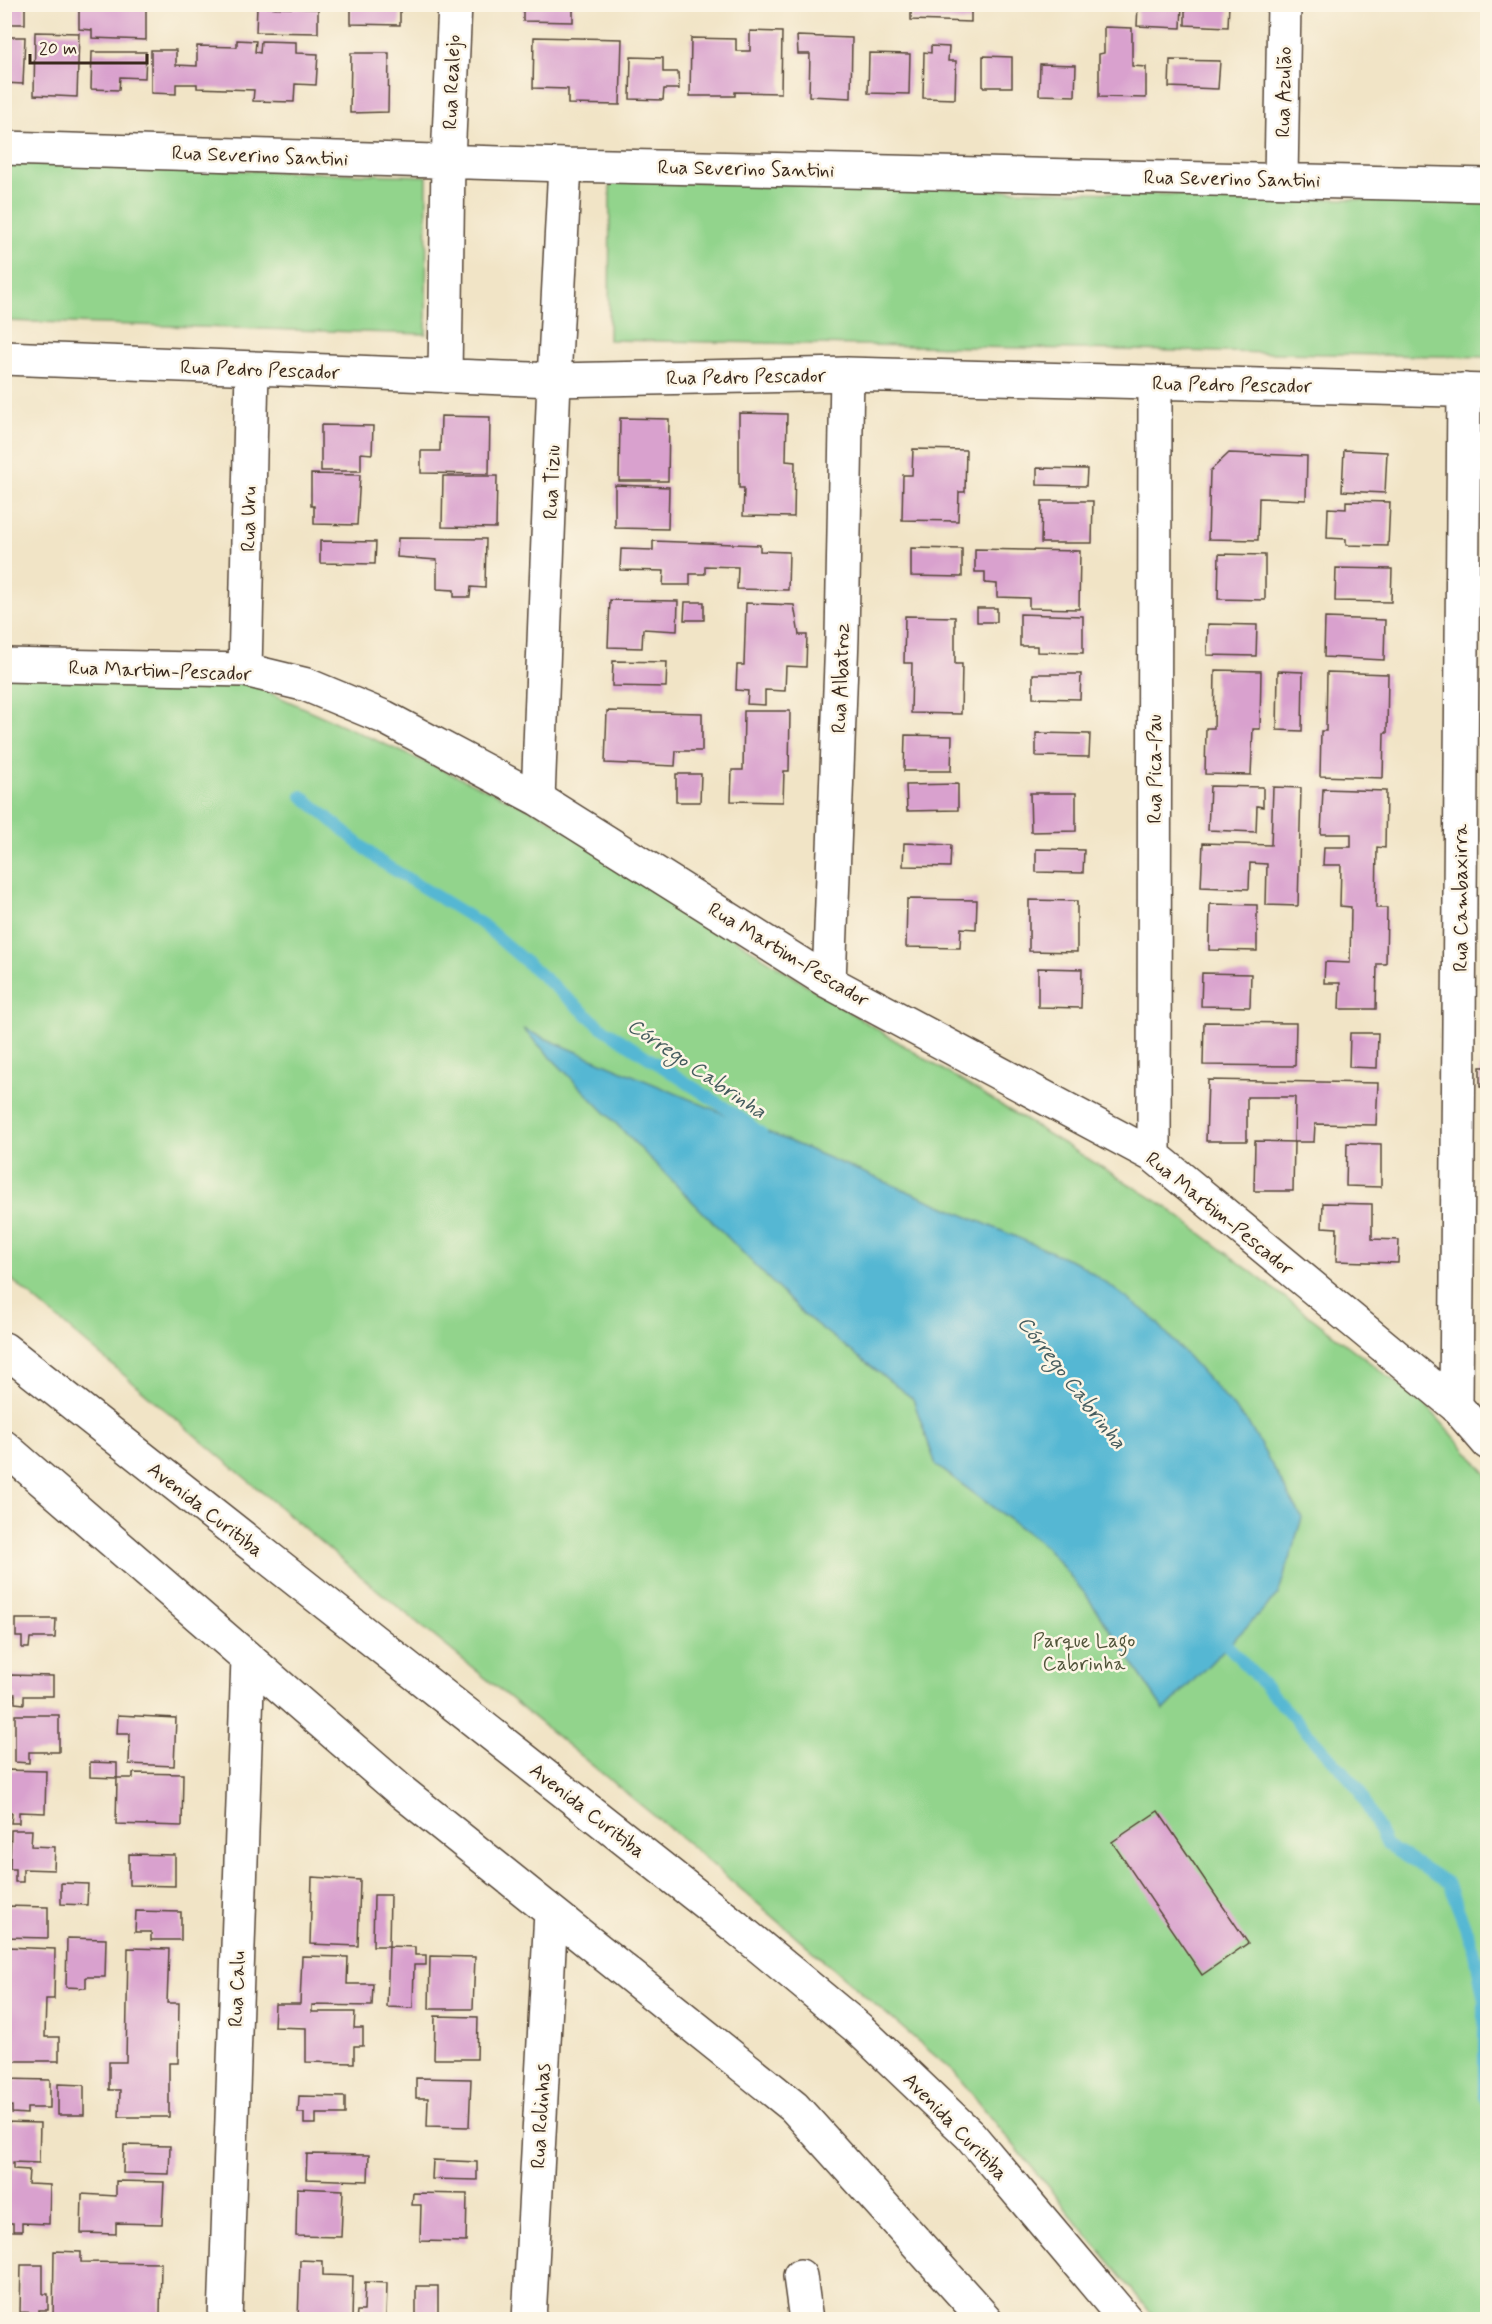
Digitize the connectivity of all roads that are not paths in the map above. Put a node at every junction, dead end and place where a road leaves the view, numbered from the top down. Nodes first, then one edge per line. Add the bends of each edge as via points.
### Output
1 (455, 4) edge
2 (1284, 4) edge
3 (4, 148) edge
4 (448, 160) junction
5 (565, 165) junction
6 (1281, 179) junction
7 (1488, 185) edge
8 (4, 358) edge
9 (252, 369) junction
10 (847, 374) junction
11 (445, 376) junction
12 (554, 380) junction
13 (1155, 382) junction
14 (1476, 391) edge
15 (4, 665) edge
16 (245, 670) junction
17 (538, 799) junction
18 (829, 982) junction
19 (1154, 1156) junction
20 (4, 1350) edge
21 (1456, 1406) junction
22 (1488, 1443) edge
23 (4, 1447) edge
24 (248, 1659) junction
25 (551, 1912) junction
26 (800, 2276) dead end
27 (225, 2319) edge
28 (529, 2319) edge
29 (806, 2319) edge
30 (986, 2319) edge
31 (1126, 2319) edge

1 - 4 street, Rua Realejo
2 - 6 street, Rua Azulão
3 - 4 street, Rua Severino Santini
4 - 5 street, Rua Severino Santini
4 - 11 street, Rua Realejo
5 - 6 street, Rua Severino Santini
5 - 12 street, Rua Tiziu
6 - 7 street, Rua Severino Santini
8 - 9 street, Rua Pedro Pescador
9 - 11 street, Rua Pedro Pescador
9 - 16 street, Rua Uru
10 - 12 street, Rua Pedro Pescador
10 - 13 street, Rua Pedro Pescador
10 - 18 street, Rua Albatroz
11 - 12 street, Rua Pedro Pescador
12 - 17 street, Rua Tiziu
13 - 14 street, Rua Pedro Pescador
13 - 19 street, Rua Pica-Pau
14 - 21 street, Rua Cambaxirra
15 - 16 street, Rua Martim-Pescador
16 - 17 street, Rua Martim-Pescador via 307,685 384,717
17 - 18 street, Rua Martim-Pescador
18 - 19 street, Rua Martim-Pescador
19 - 21 street, Rua Martim-Pescador
20 - 31 street, Avenida Curitiba via 736,1926 858,2028 970,2135
21 - 22 street, Rua Martim-Pescador
23 - 24 street
24 - 25 street via 402,1792
24 - 27 street, Rua Calu
25 - 28 street, Rua Rolinhas
25 - 30 street via 794,2107
26 - 29 street

